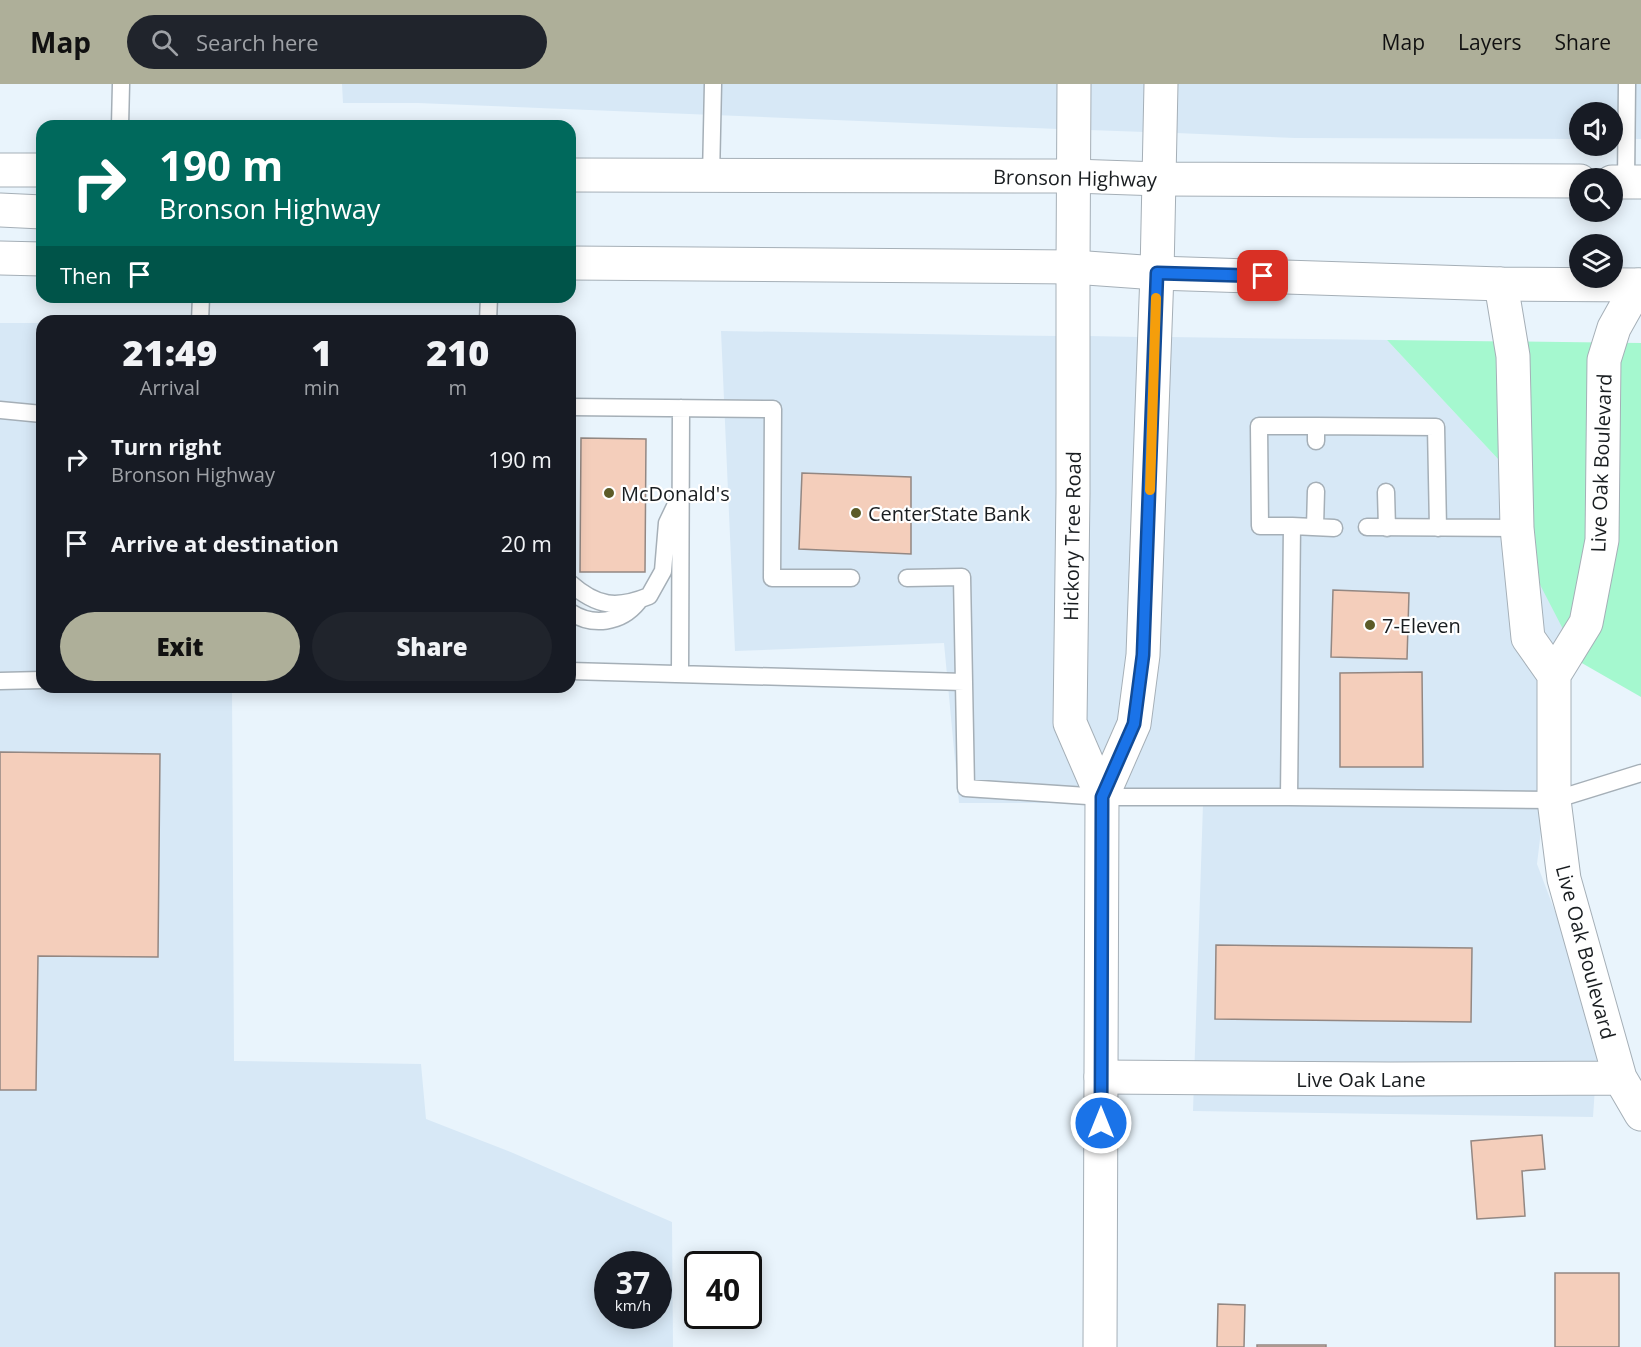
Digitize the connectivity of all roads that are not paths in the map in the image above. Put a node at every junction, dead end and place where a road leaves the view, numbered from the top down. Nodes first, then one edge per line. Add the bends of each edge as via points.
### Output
1 (121, 84) edge
2 (713, 84) edge
3 (1074, 84) edge
4 (1161, 84) edge
5 (1627, 84) edge
6 (120, 120) edge
7 (0, 170) edge
8 (36, 170) edge
9 (576, 175) edge
10 (1073, 176) junction
11 (711, 177) junction
12 (1160, 179) junction
13 (1569, 181) edge
14 (1626, 182) edge
15 (0, 210) edge
16 (36, 212) edge
17 (0, 258) edge
18 (36, 259) edge
19 (576, 263) edge
20 (1073, 267) junction
21 (1157, 273) junction
22 (1501, 284) junction
23 (1640, 285) edge
24 (576, 407) edge
25 (681, 408) junction
26 (0, 410) edge
27 (36, 413) edge
28 (1316, 491) dead end
29 (1386, 492) dead end
30 (680, 496) junction
31 (1292, 526) junction
32 (1315, 527) junction
33 (1367, 527) dead end
34 (1334, 528) dead end
35 (1387, 528) junction
36 (1438, 528) junction
37 (1517, 528) junction
38 (851, 578) dead end
39 (907, 578) dead end
40 (576, 588) edge
41 (641, 599) junction
42 (576, 615) edge
43 (576, 671) edge
44 (680, 674) junction
45 (1554, 675) junction
46 (0, 681) edge
47 (36, 681) edge
48 (964, 682) junction
49 (1641, 773) edge
50 (1102, 797) junction
51 (1289, 797) junction
52 (1554, 800) junction
53 (1101, 1077) junction
54 (1620, 1078) junction
55 (1641, 1114) edge
56 (1100, 1347) edge

1 - 6 lane
2 - 11 lane
3 - 10 main road, Hickory Tree Road
4 - 12 main road, Hickory Tree Road
5 - 14 lane
7 - 8 main road
9 - 11 main road, Bronson Highway
10 - 11 main road, Bronson Highway
10 - 12 main road, Bronson Highway
10 - 20 main road, Hickory Tree Road
12 - 13 main road, Bronson Highway
12 - 21 main road, Hickory Tree Road
15 - 16 main road
17 - 18 main road
19 - 20 main road
20 - 21 main road
20 - 50 main road, Hickory Tree Road via 1070,723
21 - 22 main road
21 - 50 main road, Hickory Tree Road via 1143,655 1134,724
22 - 23 main road
22 - 37 main road via 1513,356
23 - 45 main road, Live Oak Boulevard via 1614,328 1604,360 1602,540 1586,622
24 - 25 lane
25 - 30 lane
25 - 38 lane via 773,409 772,578
26 - 27 lane
28 - 32 lane
29 - 35 lane
30 - 41 lane via 667,523 663,571 649,596
30 - 44 lane
31 - 32 lane
31 - 36 lane via 1260,526 1259,426 1316,434 1385,434 1436,427
31 - 51 lane
32 - 34 lane
33 - 35 lane
35 - 36 lane
36 - 37 lane
37 - 45 main road via 1528,638
39 - 48 lane via 962,577
40 - 41 lane via 609,605
41 - 42 lane via 630,612 610,620 587,620
43 - 44 lane
44 - 48 lane
45 - 52 main road, Live Oak Boulevard
46 - 47 lane
48 - 50 lane via 966,788
49 - 52 lane
50 - 51 lane
50 - 53 main road, Hickory Tree Road
51 - 52 lane
52 - 54 main road, Live Oak Boulevard via 1564,879
53 - 54 main road, Live Oak Lane
53 - 56 main road, Hickory Tree Road
54 - 55 main road, Live Oak Boulevard

